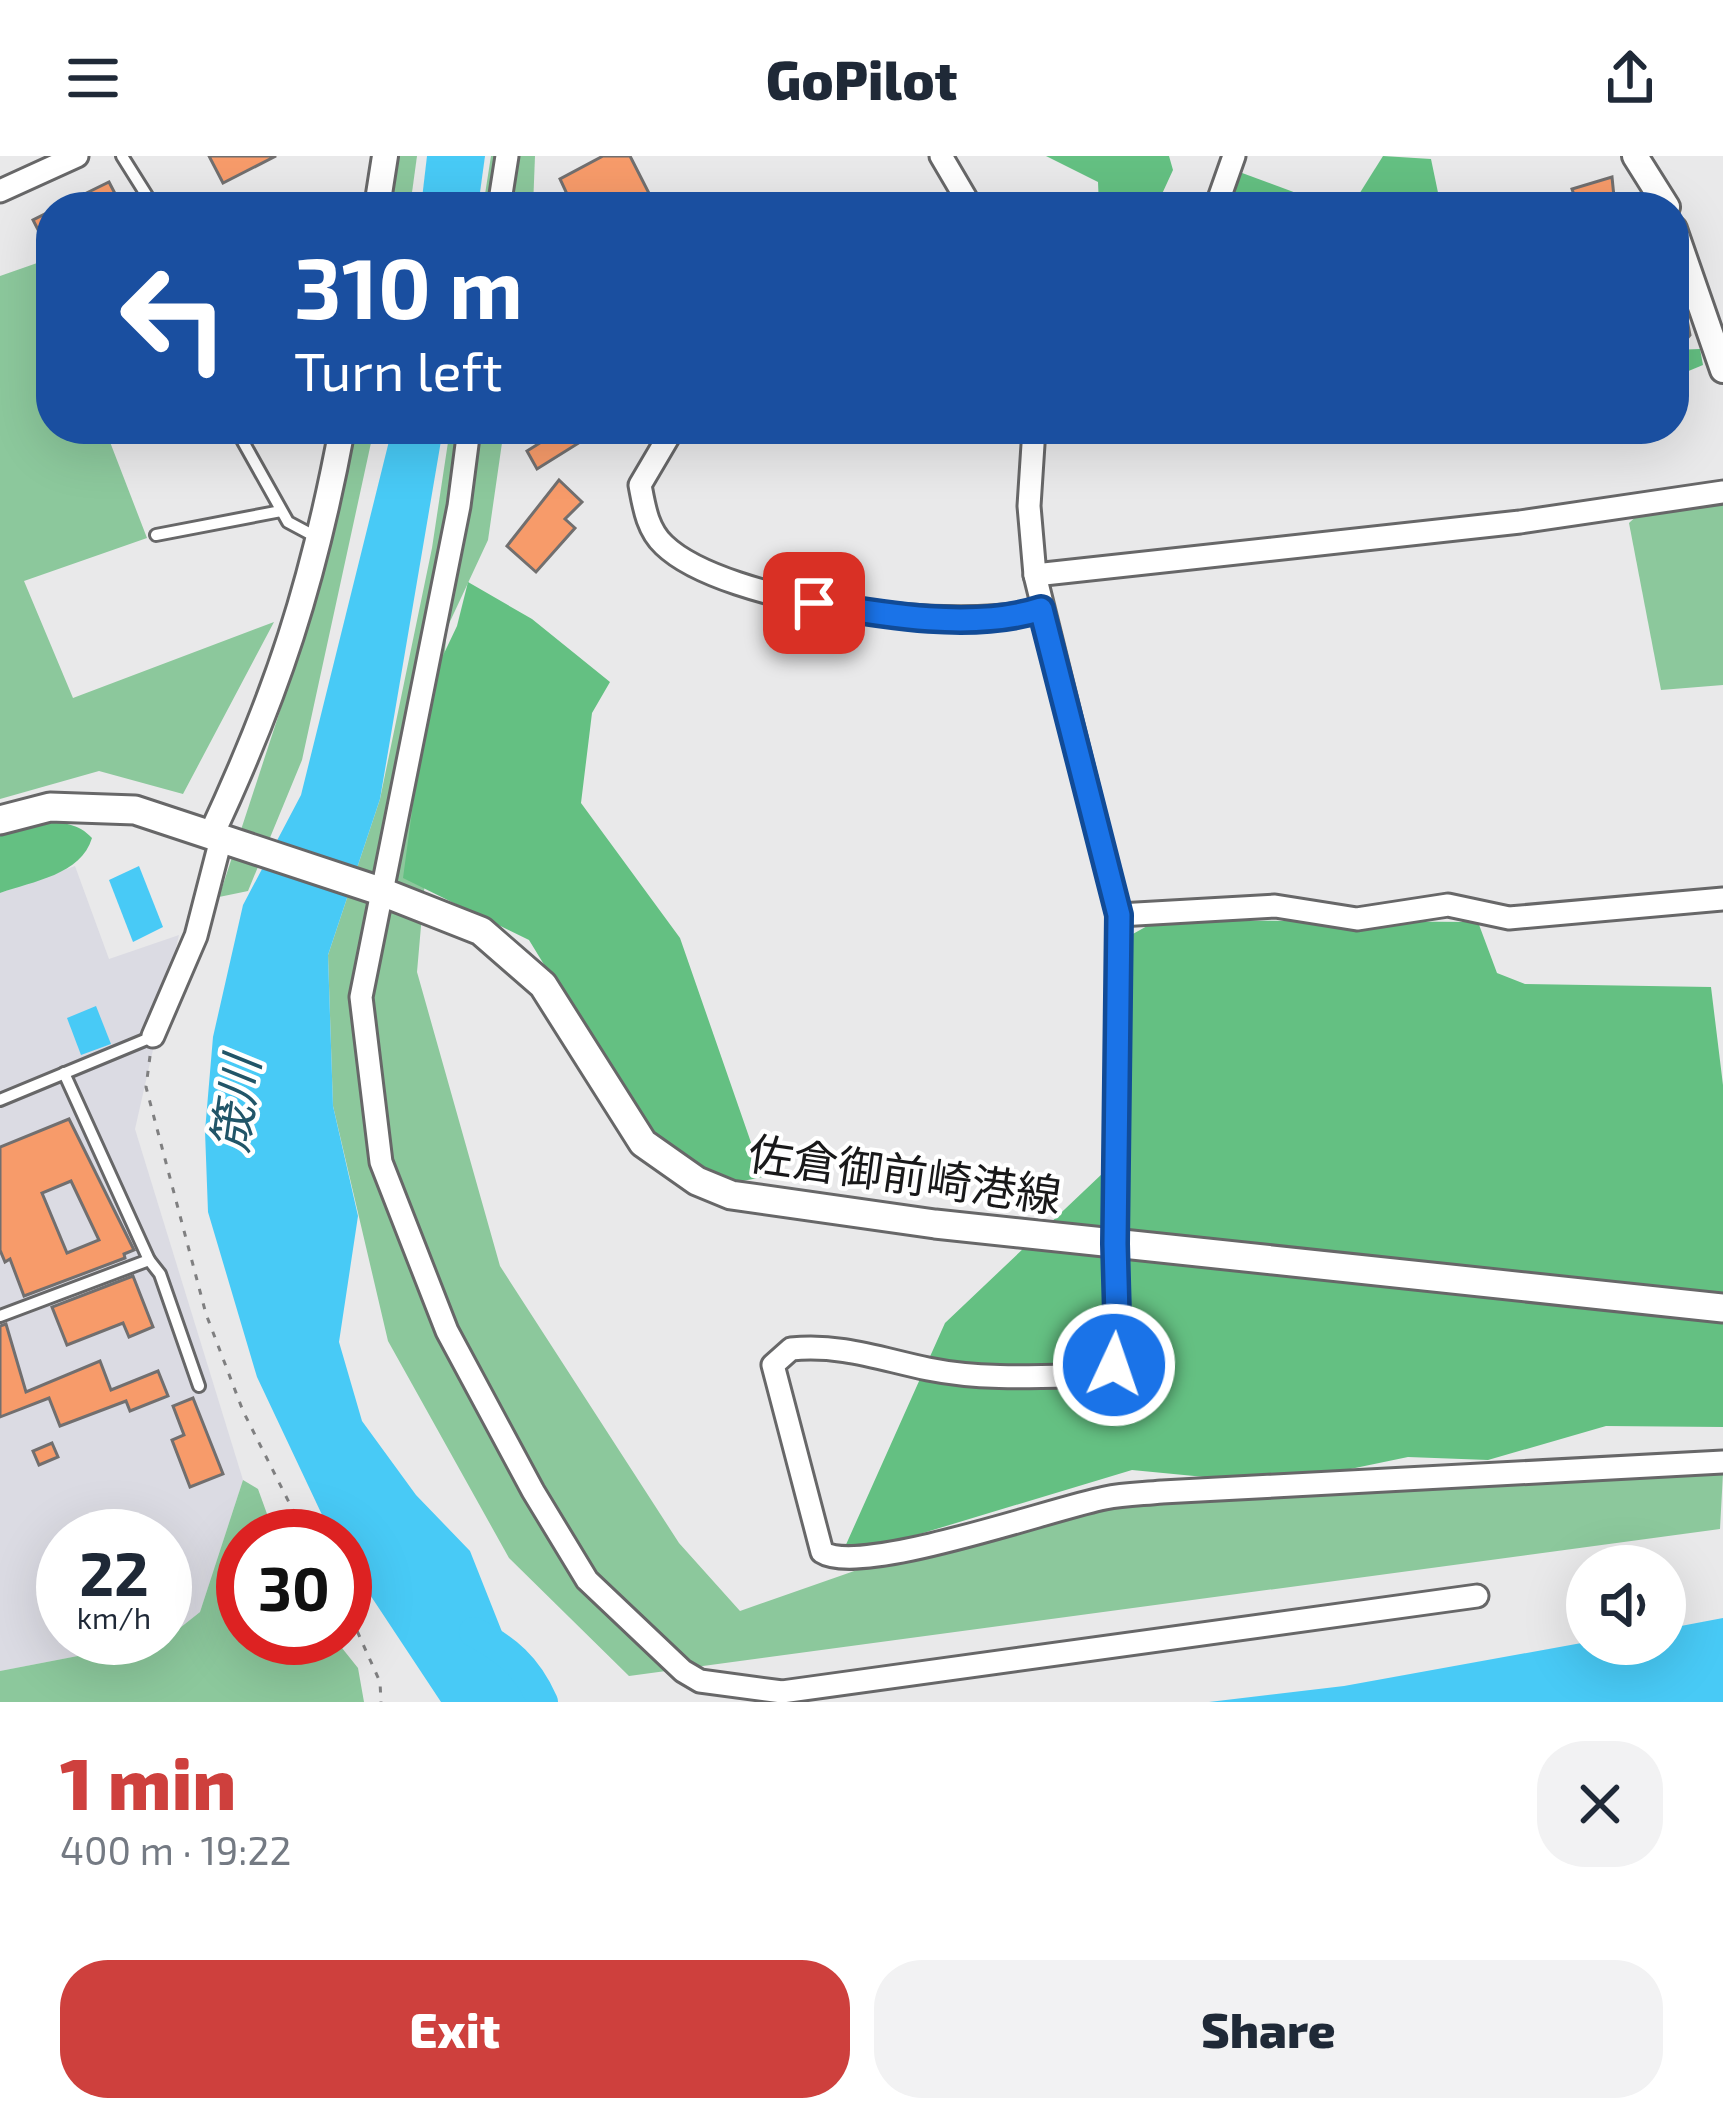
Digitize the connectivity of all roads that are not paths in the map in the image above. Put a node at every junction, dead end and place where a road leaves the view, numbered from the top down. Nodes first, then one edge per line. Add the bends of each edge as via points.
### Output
1 (77, 156) edge
2 (122, 156) edge
3 (385, 156) edge
4 (507, 156) edge
5 (941, 156) edge
6 (1234, 156) edge
7 (1635, 156) edge
8 (0, 190) edge
9 (145, 192) edge
10 (379, 192) edge
11 (501, 192) edge
12 (962, 192) edge
13 (1221, 192) edge
14 (1658, 192) edge
15 (1689, 272) edge
16 (1723, 370) edge
17 (244, 444) edge
18 (339, 444) edge
19 (466, 444) edge
20 (664, 444) edge
21 (1033, 444) edge
22 (1723, 492) edge
23 (280, 511) junction
24 (155, 535) dead end
25 (321, 540) junction
26 (1035, 575) junction
27 (1041, 609) junction
28 (0, 820) edge
29 (216, 837) junction
30 (381, 891) junction
31 (1723, 898) edge
32 (1119, 915) junction
33 (153, 1036) joint
34 (64, 1073) junction
35 (0, 1100) edge
36 (1115, 1244) junction
37 (149, 1260) junction
38 (1723, 1308) edge
39 (1, 1313) edge
40 (200, 1386) dead end
41 (1723, 1462) edge
42 (1477, 1595) dead end

1 - 8 street
2 - 9 lane
3 - 10 street
4 - 11 street
5 - 12 street
6 - 13 street
7 - 14 street
15 - 16 street
17 - 23 lane
18 - 25 street
19 - 30 street
20 - 27 street via 640,485 647,520 664,545 701,566 781,598 847,609 945,617
21 - 26 street
22 - 26 street
23 - 24 lane
23 - 25 lane
25 - 29 street via 283,673
26 - 27 street
27 - 32 street
28 - 29 main road, 佐倉御前崎港線 via 50,807 109,805
29 - 30 main road, 佐倉御前崎港線
29 - 33 street via 196,936
30 - 36 main road, 佐倉御前崎港線 via 481,931 513,956 571,1025 643,1143 697,1180 764,1204
30 - 42 street via 364,974 362,1040 381,1162 404,1233 447,1331 587,1580 683,1671 700,1681 782,1692
31 - 32 street via 1509,917 1448,905 1357,919 1275,906
32 - 36 street
33 - 34 lane
34 - 35 lane
34 - 37 lane
36 - 38 main road, 佐倉御前崎港線
36 - 41 street via 1124,1351 1105,1375 992,1377 849,1348 790,1349 773,1365 822,1552 872,1556 1104,1498 1162,1492
37 - 39 lane
37 - 40 lane

